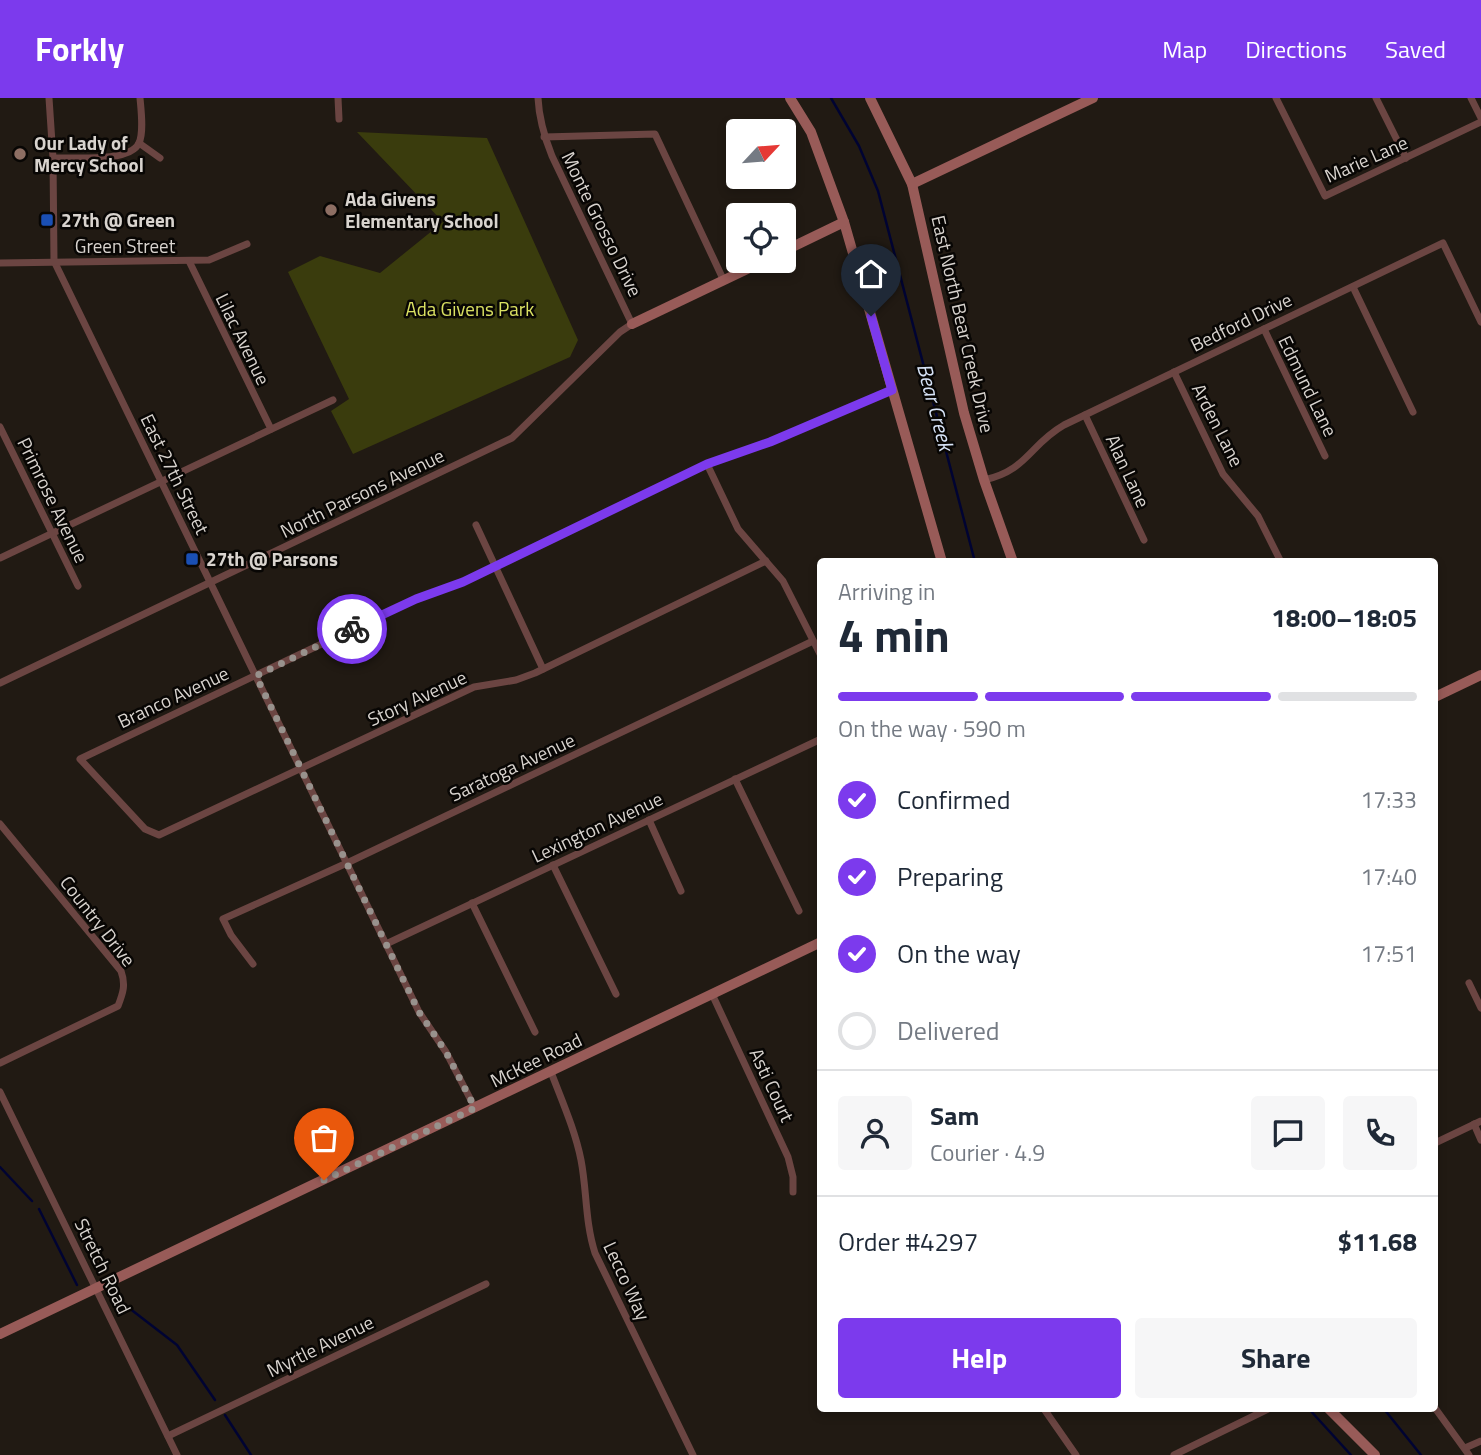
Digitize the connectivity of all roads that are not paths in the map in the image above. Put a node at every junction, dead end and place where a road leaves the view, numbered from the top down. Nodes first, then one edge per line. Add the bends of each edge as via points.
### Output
1 (49, 98) edge
2 (140, 98) edge
3 (338, 98) edge
4 (538, 98) edge
5 (790, 98) edge
6 (870, 98) edge
7 (1093, 98) edge
8 (1276, 98) edge
9 (1376, 98) edge
10 (1471, 98) edge
11 (1081, 100) edge
12 (339, 119) dead end
13 (1481, 120) edge
14 (544, 136) junction
15 (139, 143) junction
16 (53, 158) junction
17 (160, 158) dead end
18 (1406, 158) junction
19 (912, 184) junction
20 (844, 222) junction
21 (247, 244) dead end
22 (796, 245) edge
23 (54, 261) junction
24 (189, 261) junction
25 (0, 262) edge
26 (740, 273) edge
27 (724, 281) junction
28 (1353, 287) junction
29 (1481, 323) edge
30 (632, 324) junction
31 (1264, 329) junction
32 (1174, 372) junction
33 (892, 390) junction
34 (333, 400) dead end
35 (1413, 412) dead end
36 (1085, 415) junction
37 (0, 427) edge
38 (271, 429) junction
39 (1325, 456) dead end
40 (707, 464) junction
41 (160, 480) junction
42 (984, 480) junction
43 (476, 525) dead end
44 (52, 533) junction
45 (1144, 540) dead end
46 (0, 558) edge
47 (941, 558) edge
48 (1012, 558) edge
49 (1279, 558) edge
50 (766, 561) junction
51 (495, 566) junction
52 (210, 583) junction
53 (78, 586) dead end
54 (813, 641) junction
55 (817, 648) edge
56 (544, 669) junction
57 (1481, 675) edge
58 (256, 676) junction
59 (0, 682) edge
60 (1438, 696) edge
61 (817, 741) edge
62 (302, 770) junction
63 (734, 779) junction
64 (649, 820) junction
65 (0, 824) edge
66 (159, 835) joint
67 (347, 863) junction
68 (553, 865) junction
69 (681, 891) dead end
70 (472, 904) junction
71 (799, 911) dead end
72 (386, 944) junction
73 (817, 944) edge
74 (253, 964) dead end
75 (1469, 984) dead end
76 (616, 994) dead end
77 (712, 994) junction
78 (1481, 1008) edge
79 (535, 1032) dead end
80 (0, 1063) edge
81 (551, 1072) junction
82 (0, 1092) edge
83 (475, 1108) junction
84 (1477, 1123) edge
85 (1481, 1140) edge
86 (1438, 1142) edge
87 (793, 1192) dead end
88 (486, 1284) dead end
89 (97, 1288) junction
90 (0, 1334) edge
91 (1046, 1412) edge
92 (1262, 1412) edge
93 (1332, 1412) edge
94 (1438, 1412) edge
95 (168, 1436) junction
96 (1481, 1441) edge
97 (1467, 1452) edge
98 (177, 1455) edge
99 (693, 1455) edge
100 (1076, 1455) edge
101 (1174, 1455) edge
102 (1375, 1455) edge

1 - 16 street, East 27th Street
2 - 15 street
3 - 12 street
4 - 14 street, Monte Grosso Drive
5 - 20 street via 811,132
6 - 19 street, East North Bear Creek Drive
7 - 11 street
8 - 18 street, Marie Lane via 1325,196
9 - 18 street
10 - 13 street
11 - 19 street
13 - 18 street, Marie Lane
14 - 27 street via 655,134
14 - 30 street, Monte Grosso Drive
15 - 16 street via 134,150 115,157
15 - 17 street
16 - 23 street, East 27th Street
19 - 42 street, East North Bear Creek Drive via 964,413
20 - 22 street
20 - 33 street
21 - 24 street, Green Street via 216,258
23 - 24 street, Green Street
23 - 25 street, Green Street
23 - 41 street, East 27th Street
24 - 38 street, Lilac Avenue
26 - 27 street
27 - 30 street
28 - 29 street, Bedford Drive via 1443,243
28 - 31 street, Bedford Drive
28 - 35 street
30 - 52 street, North Parsons Avenue via 512,438
31 - 32 street, Bedford Drive
31 - 39 street, Edmund Lane
32 - 36 street, Bedford Drive
32 - 49 street, Arden Lane via 1223,474 1258,516
33 - 40 street, Branco Avenue
33 - 47 street
34 - 38 street
36 - 42 street, Bedford Drive via 1052,432 1016,468
36 - 45 street, Alan Lane
37 - 44 street, Primrose Avenue
38 - 41 street
40 - 50 street via 738,529
40 - 51 street, Branco Avenue
41 - 44 street
41 - 52 street, East 27th Street
42 - 48 street, East North Bear Creek Drive
43 - 51 street
44 - 46 street
44 - 53 street, Primrose Avenue
50 - 54 street via 783,580
50 - 56 street, Story Avenue
51 - 56 street
51 - 58 street, Branco Avenue
52 - 58 street, East 27th Street
52 - 59 street, North Parsons Avenue
54 - 55 street
54 - 67 street, Saratoga Avenue
56 - 62 street, Story Avenue via 516,680 474,687
57 - 60 street
58 - 62 street, East 27th Street
58 - 66 street, Branco Avenue via 80,759 145,829
61 - 63 street, Lexington Avenue
62 - 66 street, Story Avenue
62 - 67 street, East 27th Street
63 - 64 street, Lexington Avenue
63 - 71 street
64 - 68 street, Lexington Avenue
64 - 69 street
65 - 80 street, Country Drive via 121,971 124,991 118,1006
67 - 72 street, East 27th Street
67 - 74 street, Saratoga Avenue via 223,919
68 - 70 street, Lexington Avenue
68 - 76 street
70 - 72 street, Lexington Avenue
70 - 79 street
72 - 83 street, East 27th Street
73 - 77 street, McKee Road
75 - 78 street
77 - 81 street, McKee Road
77 - 87 street, Asti Court via 788,1157
81 - 83 street, McKee Road
81 - 99 street, Lecco Way via 575,1134 595,1253
82 - 89 street, Stretch Road
83 - 89 street, McKee Road
84 - 85 street
84 - 86 street
88 - 95 street, Myrtle Avenue
89 - 90 street, McKee Road
89 - 95 street, Stretch Road
91 - 100 street
92 - 101 street
93 - 102 street
94 - 97 street
95 - 98 street, Stretch Road
96 - 97 street

